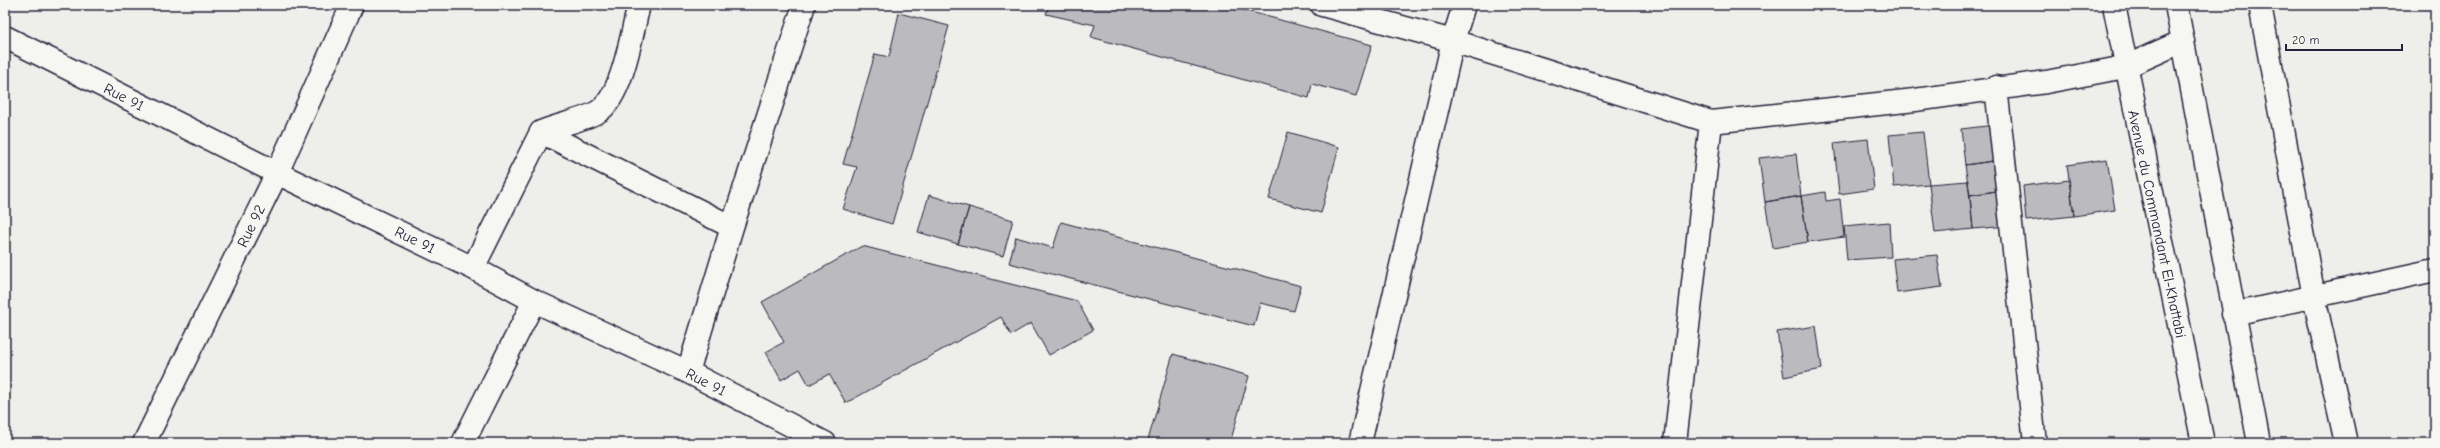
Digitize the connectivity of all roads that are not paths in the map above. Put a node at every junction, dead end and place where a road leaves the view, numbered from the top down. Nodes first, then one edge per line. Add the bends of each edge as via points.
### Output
1 (352, 5) edge
2 (639, 5) edge
3 (804, 5) edge
4 (1322, 5) edge
5 (1464, 5) edge
6 (2114, 5) edge
7 (2176, 5) edge
8 (2260, 5) edge
9 (5, 37) edge
10 (1453, 41) junction
11 (2183, 41) junction
12 (2125, 67) junction
13 (1996, 87) junction
14 (1712, 122) junction
15 (541, 132) junction
16 (277, 173) junction
17 (732, 227) junction
18 (473, 268) junction
19 (2435, 270) edge
20 (2314, 297) junction
21 (534, 301) junction
22 (2233, 314) junction
23 (688, 372) junction
24 (797, 437) edge
25 (144, 443) edge
26 (463, 443) edge
27 (825, 443) edge
28 (1360, 443) edge
29 (1675, 443) edge
30 (2035, 443) edge
31 (2203, 443) edge
32 (2259, 443) edge
33 (2346, 443) edge

1 - 16 street, Rue 92
2 - 15 street via 625,60 611,99 599,111
3 - 17 street
4 - 10 street
5 - 10 street
6 - 12 street, Avenue du Commandant El-Khattabi
7 - 11 street
8 - 20 street
9 - 16 street, Rue 91
10 - 14 street
10 - 28 street
11 - 12 street
11 - 22 street
12 - 13 street via 2046,82
12 - 31 street, Avenue du Commandant El-Khattabi
13 - 14 street via 1915,100
13 - 30 street
14 - 29 street
15 - 17 street
15 - 18 street
16 - 18 street, Rue 91
16 - 25 street, Rue 92
17 - 23 street
18 - 21 street, Rue 91
19 - 20 street
20 - 22 street
20 - 33 street
21 - 23 street, Rue 91
21 - 26 street
22 - 32 street
23 - 24 street, Rue 91
24 - 27 street, Rue 91

